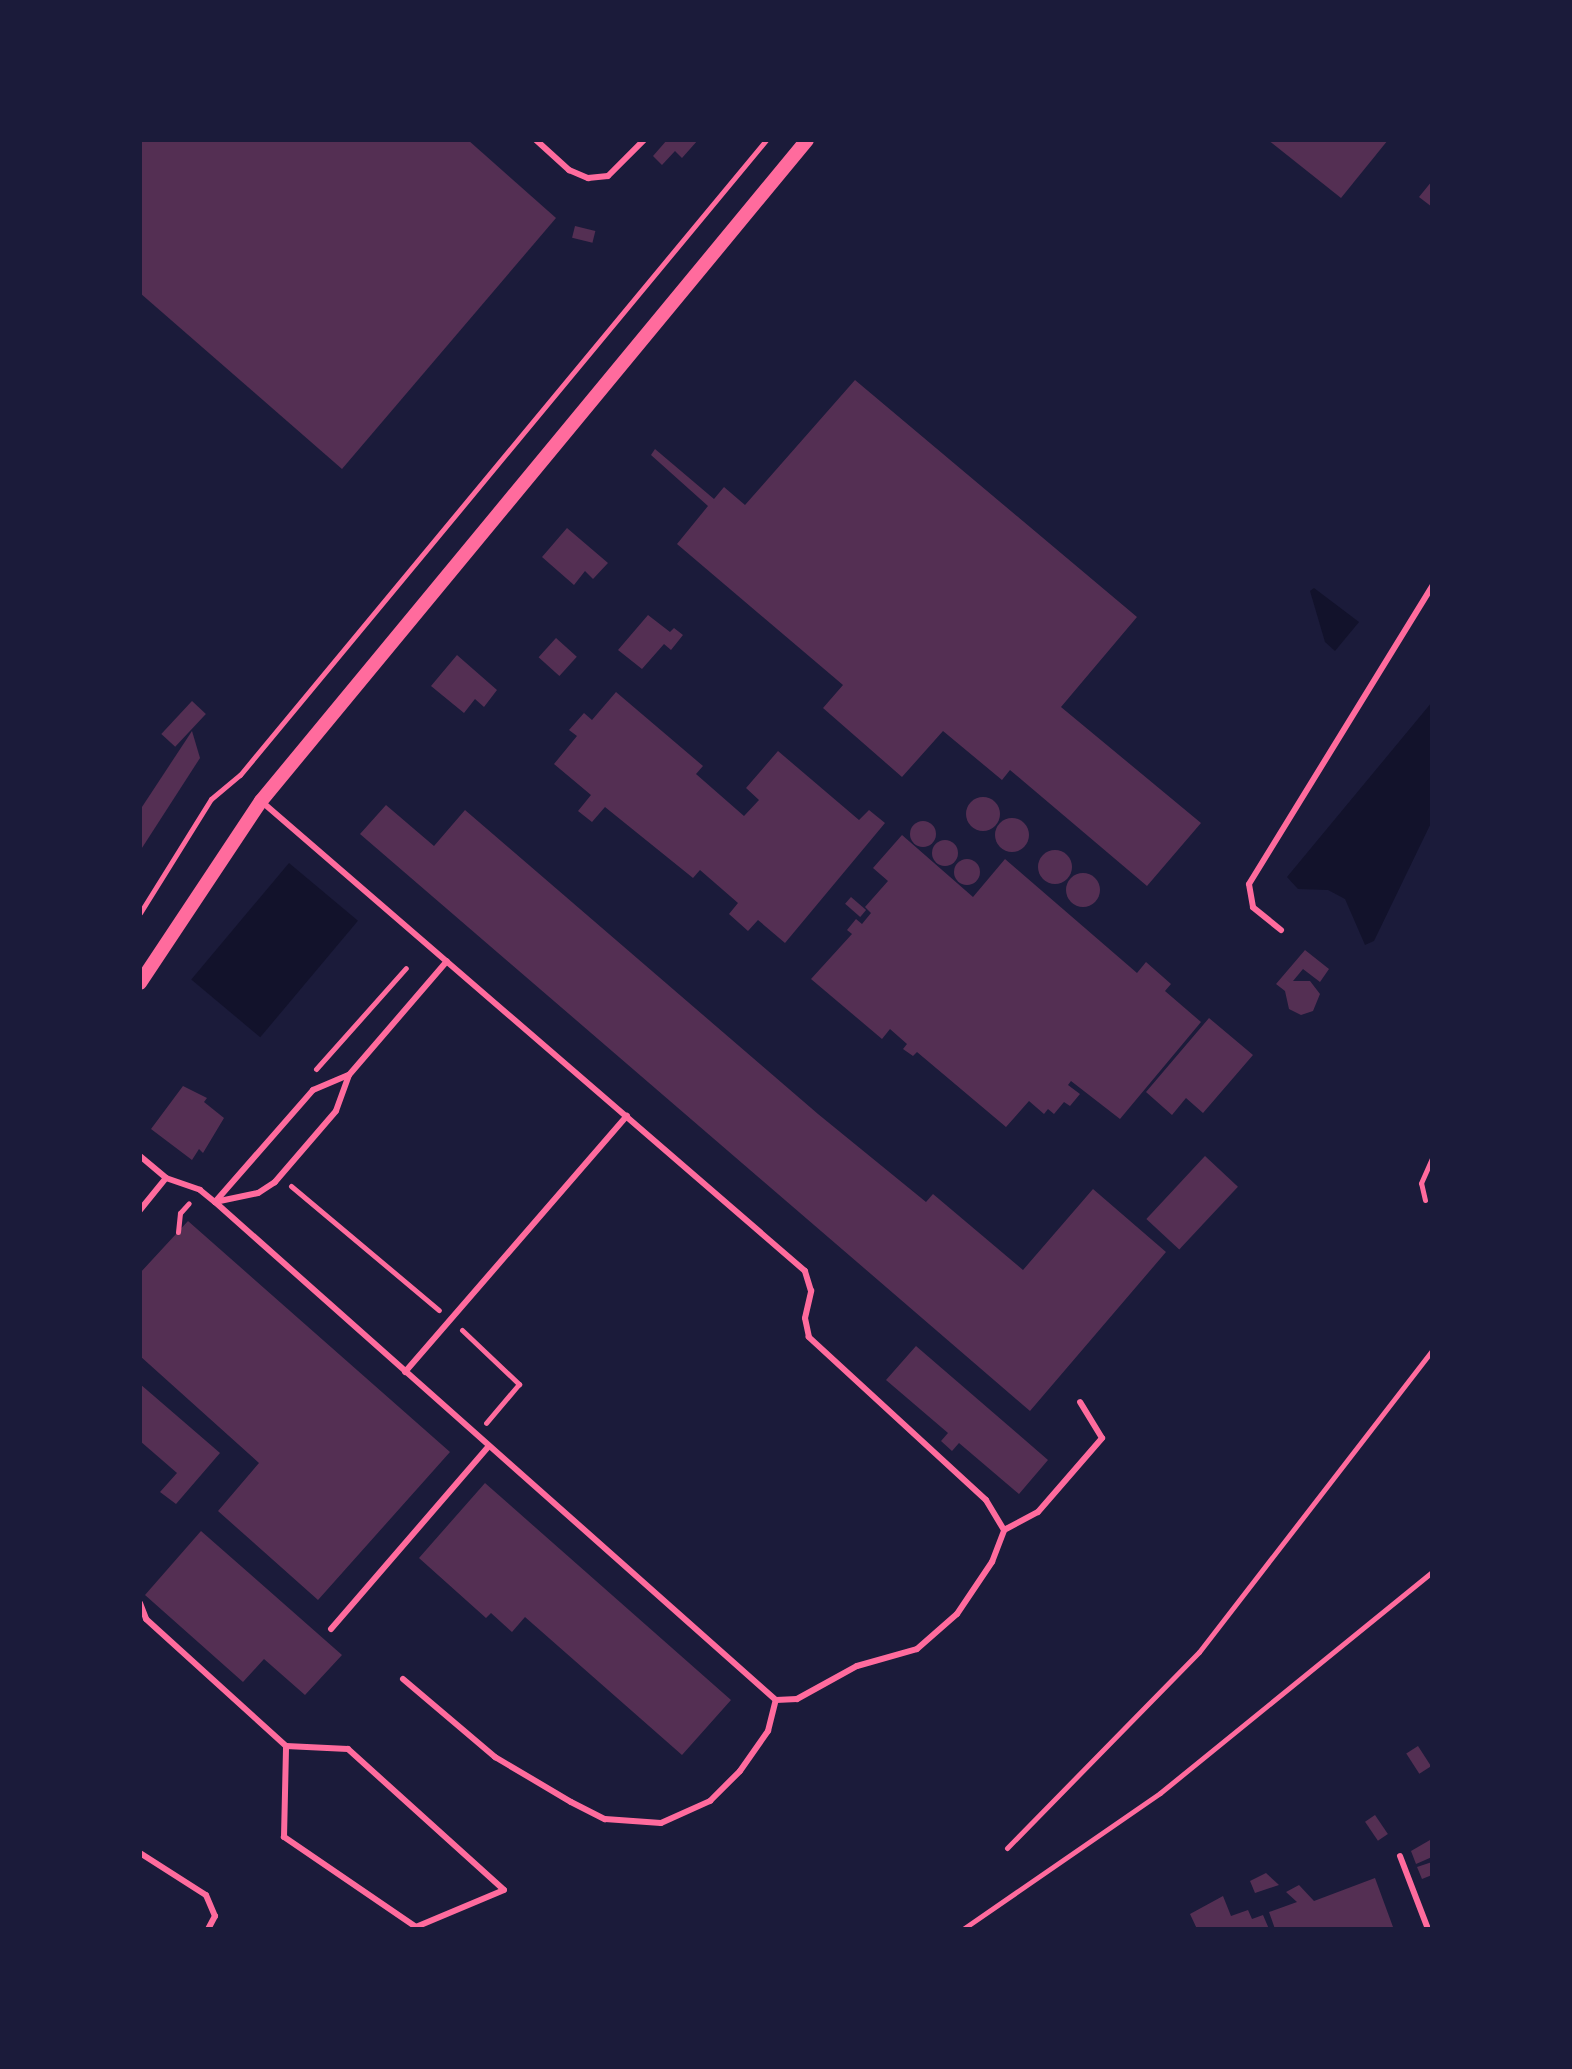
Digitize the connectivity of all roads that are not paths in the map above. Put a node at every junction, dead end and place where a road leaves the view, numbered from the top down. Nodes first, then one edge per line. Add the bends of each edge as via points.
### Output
1 (536, 140) edge
2 (644, 140) edge
3 (807, 140) edge
4 (1432, 586) edge
5 (261, 801) junction
6 (1281, 930) dead end
7 (447, 961) junction
8 (140, 983) edge
9 (349, 1075) junction
10 (627, 1116) junction
11 (140, 1156) edge
12 (166, 1178) junction
13 (215, 1202) junction
14 (140, 1210) edge
15 (405, 1372) junction
16 (1080, 1402) dead end
17 (488, 1447) junction
18 (1004, 1530) junction
19 (140, 1603) edge
20 (331, 1629) dead end
21 (403, 1679) dead end
22 (776, 1700) junction
23 (286, 1746) junction
24 (140, 1853) edge
25 (1400, 1856) dead end
26 (208, 1929) edge
27 (1428, 1929) edge

1 - 2 lane via 569,170 588,178 608,176
3 - 5 street
4 - 6 lane via 1249,884 1253,907
5 - 7 lane
5 - 8 street
7 - 9 lane
7 - 10 lane
9 - 13 lane via 313,1090
9 - 13 lane via 336,1111 275,1182 258,1193
10 - 15 lane
10 - 18 lane via 805,1271 811,1291 805,1318 809,1337 986,1500
11 - 12 lane
12 - 13 lane
12 - 14 lane
13 - 15 lane
15 - 17 lane
16 - 18 lane via 1102,1438 1038,1512
17 - 20 lane
17 - 22 lane
18 - 22 lane via 992,1562 957,1614 917,1649 857,1666 797,1699
19 - 23 lane via 146,1619
21 - 22 lane via 495,1757 571,1802 605,1819 661,1823 710,1801 740,1771 768,1731
23 - 23 lane via 348,1749 504,1890 416,1927 284,1837
24 - 26 lane via 206,1895 215,1916
25 - 27 lane

